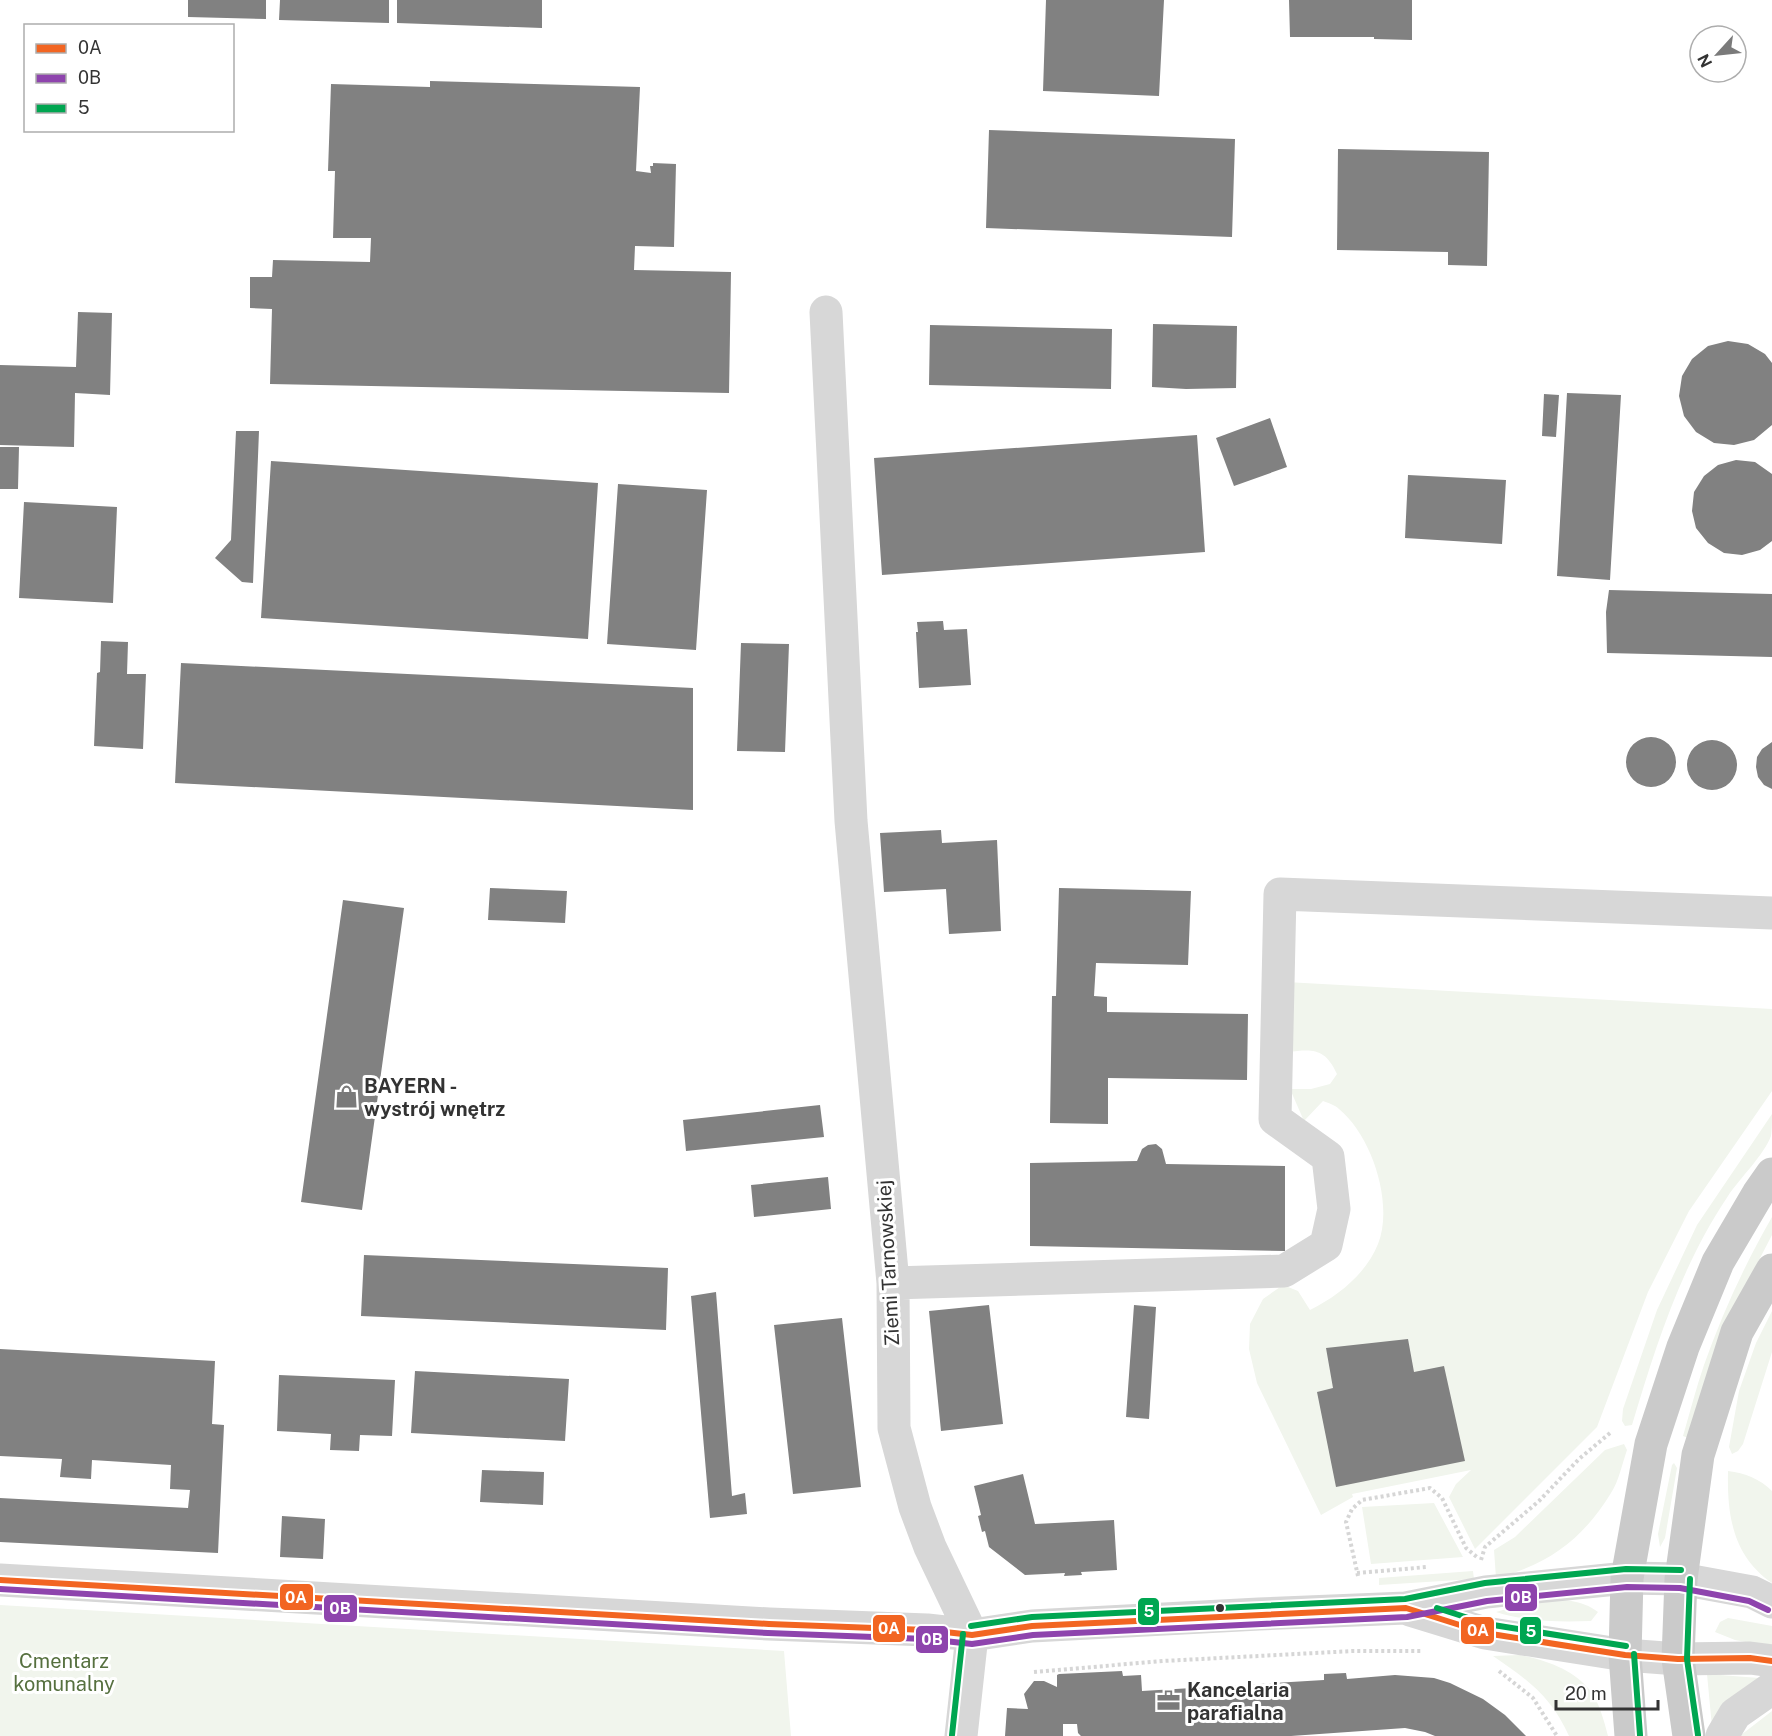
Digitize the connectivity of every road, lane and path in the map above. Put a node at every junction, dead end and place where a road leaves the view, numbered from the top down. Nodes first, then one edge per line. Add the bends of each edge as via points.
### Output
1 (826, 312) dead end
2 (1772, 914) edge
3 (1772, 1174) edge
4 (1772, 1270) edge
5 (893, 1283) junction
6 (1610, 1433) dead end
7 (1481, 1560) junction
8 (1473, 1562) dead end
9 (1431, 1566) dead end
10 (1357, 1573) junction
11 (1627, 1578) junction
12 (0, 1580) edge
13 (1681, 1580) junction
14 (1772, 1602) edge
15 (1406, 1608) junction
16 (1365, 1610) junction
17 (972, 1635) junction
18 (1427, 1652) dead end
19 (1625, 1655) junction
20 (1678, 1659) junction
21 (1772, 1661) edge
22 (1497, 1670) dead end
23 (1034, 1671) dead end
24 (1772, 1688) edge
25 (961, 1736) edge
26 (1557, 1736) edge
27 (1631, 1736) edge
28 (1689, 1736) edge
29 (1722, 1736) edge

1 - 5 street, Ziemi Tarnowskiej via 851,821
2 - 5 street via 1280,894 1275,1119 1328,1156 1334,1209 1326,1245 1284,1271
3 - 11 main road via 1718,1262 1683,1347 1651,1443
4 - 13 main road via 1737,1332 1698,1455
5 - 17 street, Ziemi Tarnowskiej via 894,1428 930,1547
6 - 7 path via 1485,1547
7 - 8 path
7 - 10 path via 1466,1548 1442,1498 1430,1488 1362,1500 1352,1509 1346,1522
9 - 10 path
10 - 16 path
11 - 13 street
11 - 15 street via 1486,1592
11 - 19 main road
12 - 17 street
13 - 14 street via 1752,1592
13 - 20 main road
15 - 16 street
15 - 19 street via 1485,1633
16 - 17 street via 1032,1626
17 - 25 street
18 - 23 path via 1353,1651
19 - 20 street
19 - 27 main road
20 - 21 street
20 - 28 main road
22 - 26 path via 1533,1698
24 - 29 street via 1735,1714

